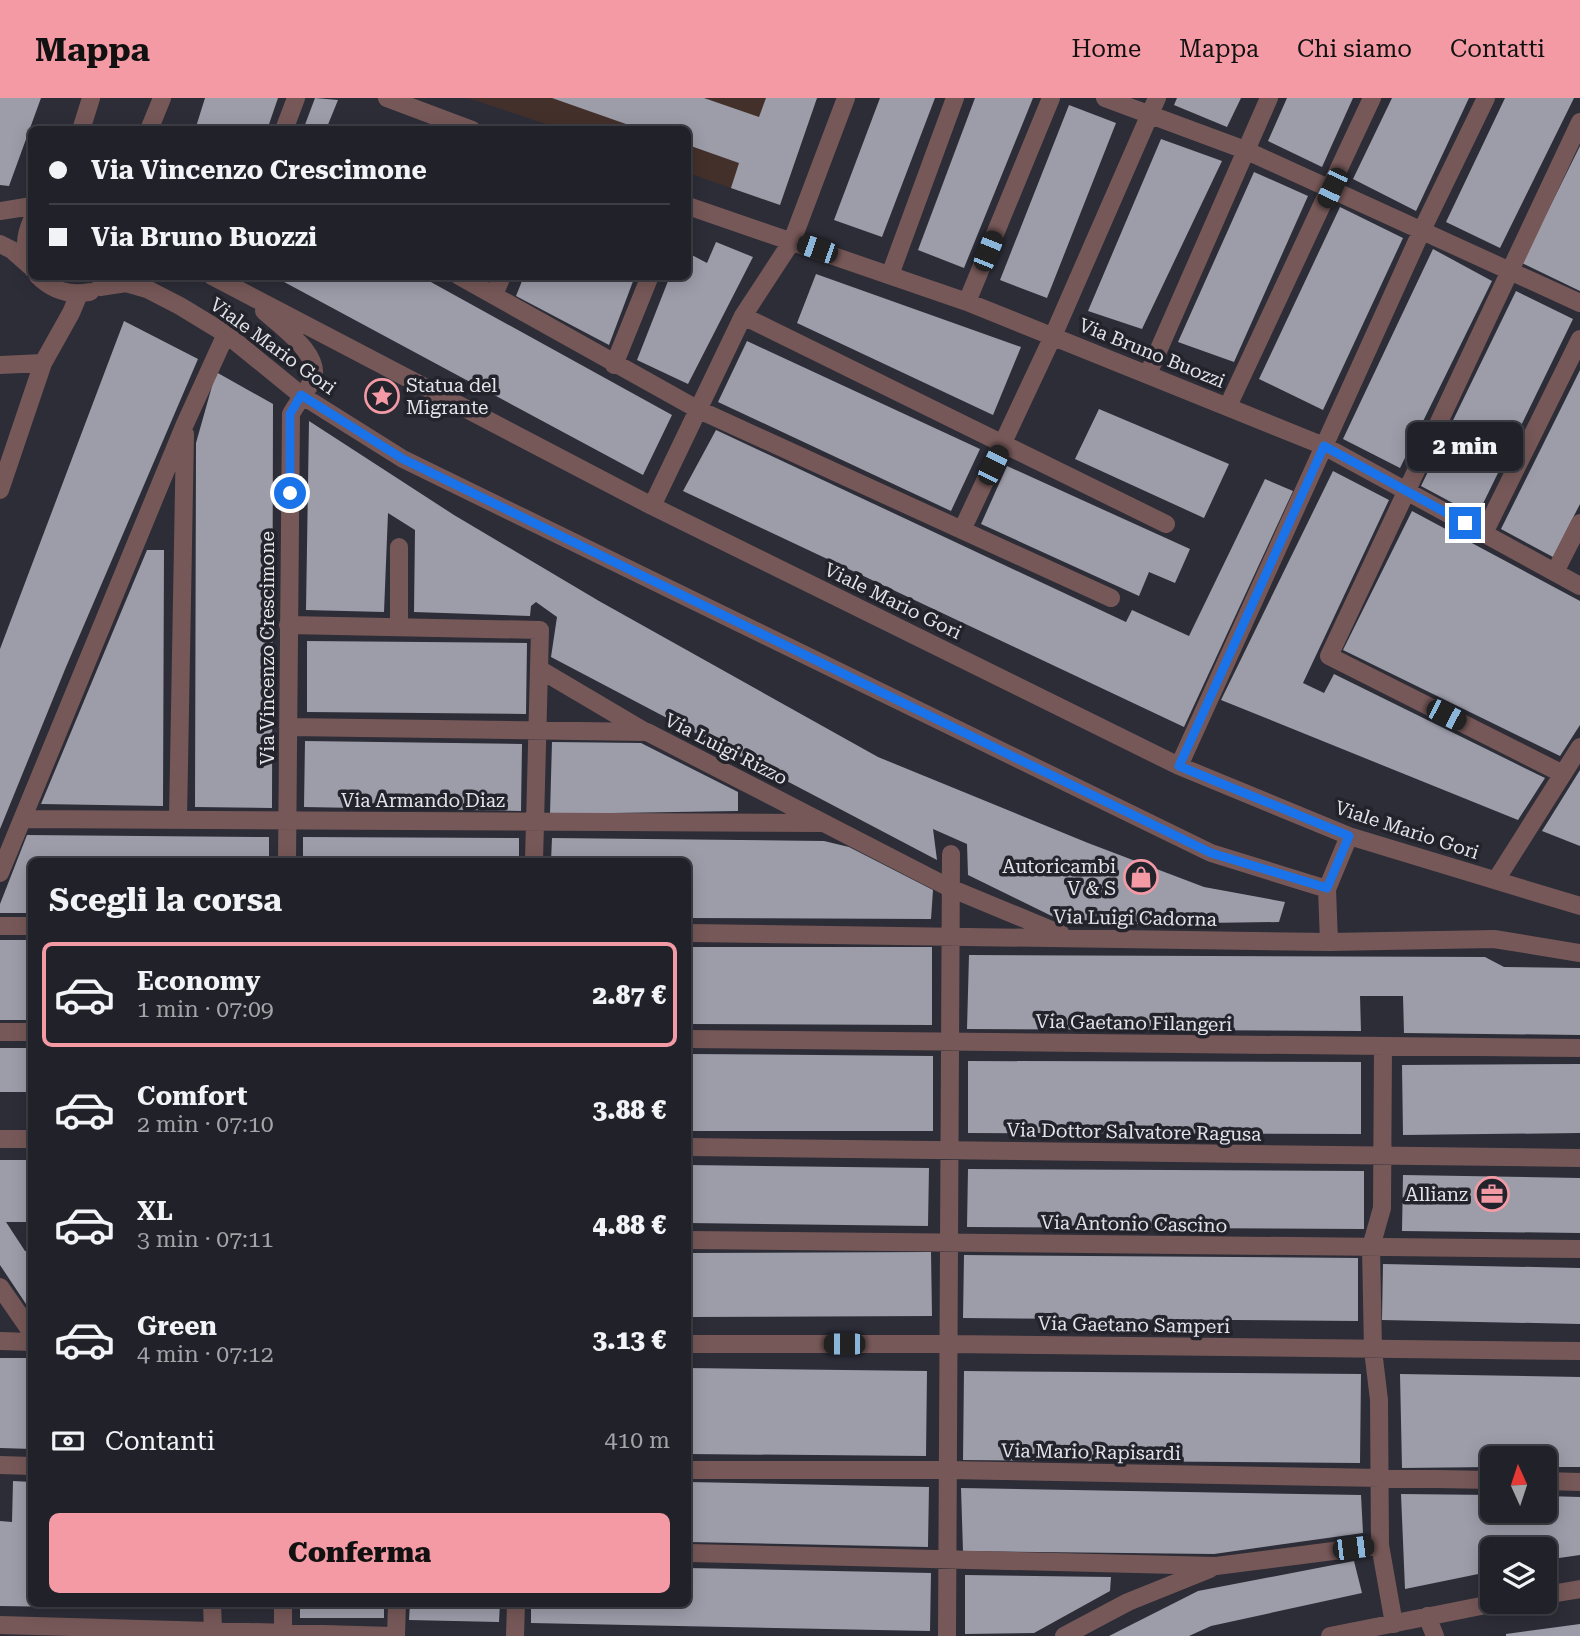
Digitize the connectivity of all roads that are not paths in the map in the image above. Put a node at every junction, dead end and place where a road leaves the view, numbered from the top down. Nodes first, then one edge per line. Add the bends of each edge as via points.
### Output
1 (91, 98) edge
2 (296, 98) edge
3 (387, 98) edge
4 (846, 98) edge
5 (956, 98) edge
6 (1051, 98) edge
7 (1105, 98) edge
8 (1157, 98) edge
9 (1269, 98) edge
10 (1372, 98) edge
11 (1486, 98) edge
12 (157, 100) edge
13 (426, 105) edge
14 (1150, 115) junction
15 (1580, 122) edge
16 (82, 126) edge
17 (150, 126) edge
18 (286, 126) edge
19 (465, 126) edge
20 (1245, 150) junction
21 (1332, 188) junction
22 (28, 207) edge
23 (691, 207) edge
24 (0, 211) edge
25 (28, 229) edge
26 (1422, 230) junction
27 (792, 241) junction
28 (0, 244) edge
29 (28, 258) edge
30 (28, 265) edge
31 (1510, 270) junction
32 (890, 275) junction
33 (44, 280) edge
34 (466, 280) edge
35 (500, 280) edge
36 (648, 280) edge
37 (107, 282) edge
38 (233, 282) edge
39 (79, 294) junction
40 (494, 295) junction
41 (250, 297) junction
42 (967, 302) junction
43 (1580, 303) edge
44 (743, 316) junction
45 (226, 334) junction
46 (1053, 336) junction
47 (1580, 340) edge
48 (43, 363) junction
49 (0, 365) edge
50 (614, 365) junction
51 (1148, 374) junction
52 (301, 395) junction
53 (1228, 406) junction
54 (697, 409) junction
55 (185, 424) junction
56 (1003, 444) junction
57 (1324, 446) junction
58 (0, 490) edge
59 (1406, 491) junction
60 (652, 506) junction
61 (1580, 523) edge
62 (1166, 524) dead end
63 (962, 530) junction
64 (1484, 533) junction
65 (399, 547) dead end
66 (1555, 572) junction
67 (1580, 586) edge
68 (1111, 598) dead end
69 (288, 625) junction
70 (399, 627) junction
71 (539, 669) junction
72 (288, 727) junction
73 (537, 731) junction
74 (647, 732) junction
75 (1580, 747) edge
76 (1179, 766) junction
77 (1563, 774) junction
78 (23, 818) junction
79 (178, 819) junction
80 (286, 820) junction
81 (535, 822) junction
82 (824, 823) junction
83 (1349, 836) junction
84 (951, 854) dead end
85 (286, 858) edge
86 (534, 858) edge
87 (0, 873) edge
88 (1496, 880) junction
89 (950, 888) junction
90 (1327, 888) junction
91 (1580, 905) edge
92 (0, 926) edge
93 (28, 926) edge
94 (691, 933) edge
95 (950, 937) junction
96 (1071, 939) junction
97 (1329, 942) junction
98 (1580, 953) edge
99 (0, 1032) edge
100 (28, 1032) edge
101 (691, 1039) edge
102 (950, 1042) junction
103 (1383, 1046) junction
104 (1580, 1048) edge
105 (0, 1139) edge
106 (28, 1139) edge
107 (691, 1147) edge
108 (949, 1150) junction
109 (1382, 1156) junction
110 (1580, 1158) edge
111 (691, 1240) edge
112 (949, 1243) junction
113 (1371, 1247) junction
114 (1580, 1248) edge
115 (0, 1287) edge
116 (28, 1327) edge
117 (0, 1341) edge
118 (28, 1342) edge
119 (691, 1344) edge
120 (948, 1344) junction
121 (1373, 1350) junction
122 (1580, 1351) edge
123 (0, 1465) edge
124 (28, 1466) edge
125 (691, 1471) edge
126 (947, 1471) junction
127 (1379, 1477) junction
128 (1480, 1480) edge
129 (1558, 1481) edge
130 (1580, 1482) edge
131 (1380, 1545) junction
132 (691, 1553) edge
133 (947, 1560) junction
134 (1216, 1566) junction
135 (1580, 1589) edge
136 (1557, 1593) edge
137 (1480, 1606) edge
138 (212, 1607) edge
139 (283, 1607) edge
140 (397, 1607) edge
141 (516, 1607) edge
142 (1427, 1616) junction
143 (0, 1625) edge
144 (1394, 1625) junction
145 (213, 1631) junction
146 (252, 1634) edge
147 (283, 1635) edge
148 (394, 1636) edge
149 (515, 1636) edge
150 (947, 1636) edge
151 (1064, 1636) edge
152 (1330, 1636) edge
153 (1435, 1636) edge

1 - 16 street
2 - 18 street
3 - 13 street
4 - 27 street
5 - 32 street
6 - 42 street
7 - 14 street
8 - 14 street
9 - 20 street
10 - 21 street
11 - 26 street
12 - 17 street
13 - 19 street
14 - 20 street
14 - 46 street
15 - 31 street
20 - 21 street
20 - 51 street
21 - 26 street
21 - 53 street
22 - 24 street
23 - 27 street, Via Bruno Buozzi
25 - 29 street
26 - 31 street
26 - 57 street
27 - 32 street, Via Bruno Buozzi
27 - 44 street
28 - 30 street
31 - 43 street
31 - 59 street
32 - 42 street, Via Bruno Buozzi
33 - 39 street via 51,287
34 - 40 street
35 - 40 street
36 - 50 street
37 - 39 street, Viale Mario Gori
37 - 45 street, Viale Mario Gori via 147,289
38 - 41 street, Viale Mario Gori
39 - 48 street
40 - 50 street
41 - 52 street, Via Vincenzo Crescimone via 312,358 315,373
41 - 60 street, Viale Mario Gori
42 - 46 street, Via Bruno Buozzi
44 - 54 street
44 - 56 street
45 - 52 street, Viale Mario Gori
45 - 55 street
46 - 51 street, Via Bruno Buozzi
46 - 56 street
47 - 64 street
48 - 49 street
48 - 58 street
50 - 54 street
51 - 53 street, Via Bruno Buozzi
52 - 69 street, Via Vincenzo Crescimone via 290,414
52 - 90 street, Viale Mario Gori via 403,459 1198,847
53 - 57 street, Via Bruno Buozzi
54 - 60 street
54 - 63 street
55 - 78 street
55 - 79 street
56 - 62 street
56 - 63 street
57 - 59 street, Via Bruno Buozzi
57 - 76 street
59 - 64 street, Via Bruno Buozzi
59 - 77 street via 1329,656
60 - 76 street, Viale Mario Gori
61 - 66 street
63 - 68 street
64 - 66 street, Via Bruno Buozzi
65 - 70 street
66 - 67 street, Via Bruno Buozzi
69 - 70 street
69 - 72 street, Via Vincenzo Crescimone
70 - 71 street via 540,630
71 - 73 street
71 - 74 street
72 - 73 street, Via Luigi Rizzo
72 - 80 street, Via Vincenzo Crescimone
73 - 74 street, Via Luigi Rizzo
73 - 81 street
74 - 82 street, Via Luigi Rizzo
75 - 77 street
76 - 83 street, Viale Mario Gori
77 - 88 street
78 - 79 street, Via Armando Diaz
78 - 87 street
79 - 80 street, Via Armando Diaz
80 - 81 street, Via Armando Diaz
80 - 85 street, Via Vincenzo Crescimone
81 - 82 street, Via Armando Diaz
81 - 86 street
82 - 89 street, Via Luigi Rizzo
83 - 88 street, Viale Mario Gori
83 - 90 street
84 - 89 street
88 - 91 street, Viale Mario Gori
89 - 95 street
89 - 96 street, Via Luigi Rizzo
90 - 97 street
92 - 93 street
94 - 95 street, Via Luigi Cadorna
95 - 96 street, Via Luigi Cadorna
95 - 102 street
96 - 97 street, Via Luigi Cadorna
97 - 98 street, Via Luigi Cadorna via 1494,939
99 - 100 street
101 - 102 street, Via Gaetano Filangeri
102 - 103 street, Via Gaetano Filangeri
102 - 108 street
103 - 104 street, Via Gaetano Filangeri
103 - 109 street
105 - 106 street
107 - 108 street, Via Dottor Salvatore Ragusa
108 - 109 street, Via Dottor Salvatore Ragusa
108 - 112 street
109 - 110 street, Via Dottor Salvatore Ragusa
109 - 113 street via 1382,1208
111 - 112 street, Via Antonio Cascino
112 - 113 street, Via Antonio Cascino
112 - 120 street
113 - 114 street, Via Antonio Cascino
113 - 121 street
115 - 116 street
117 - 118 street
119 - 120 street, Via Gaetano Samperi
120 - 121 street, Via Gaetano Samperi
120 - 126 street
121 - 122 street, Via Gaetano Samperi
121 - 127 street via 1379,1400
123 - 124 street
125 - 126 street, Via Mario Rapisardi
126 - 127 street, Via Mario Rapisardi
126 - 133 street
127 - 128 street, Via Mario Rapisardi
127 - 131 street
129 - 130 street
131 - 134 street
131 - 144 street
132 - 133 street
133 - 134 street
133 - 150 street
134 - 151 street via 1128,1602
135 - 136 street
137 - 142 street
138 - 145 street
139 - 147 street
140 - 148 street
141 - 149 street
142 - 144 street
142 - 153 street
143 - 145 street
144 - 152 street
145 - 146 street
146 - 147 street
147 - 148 street

